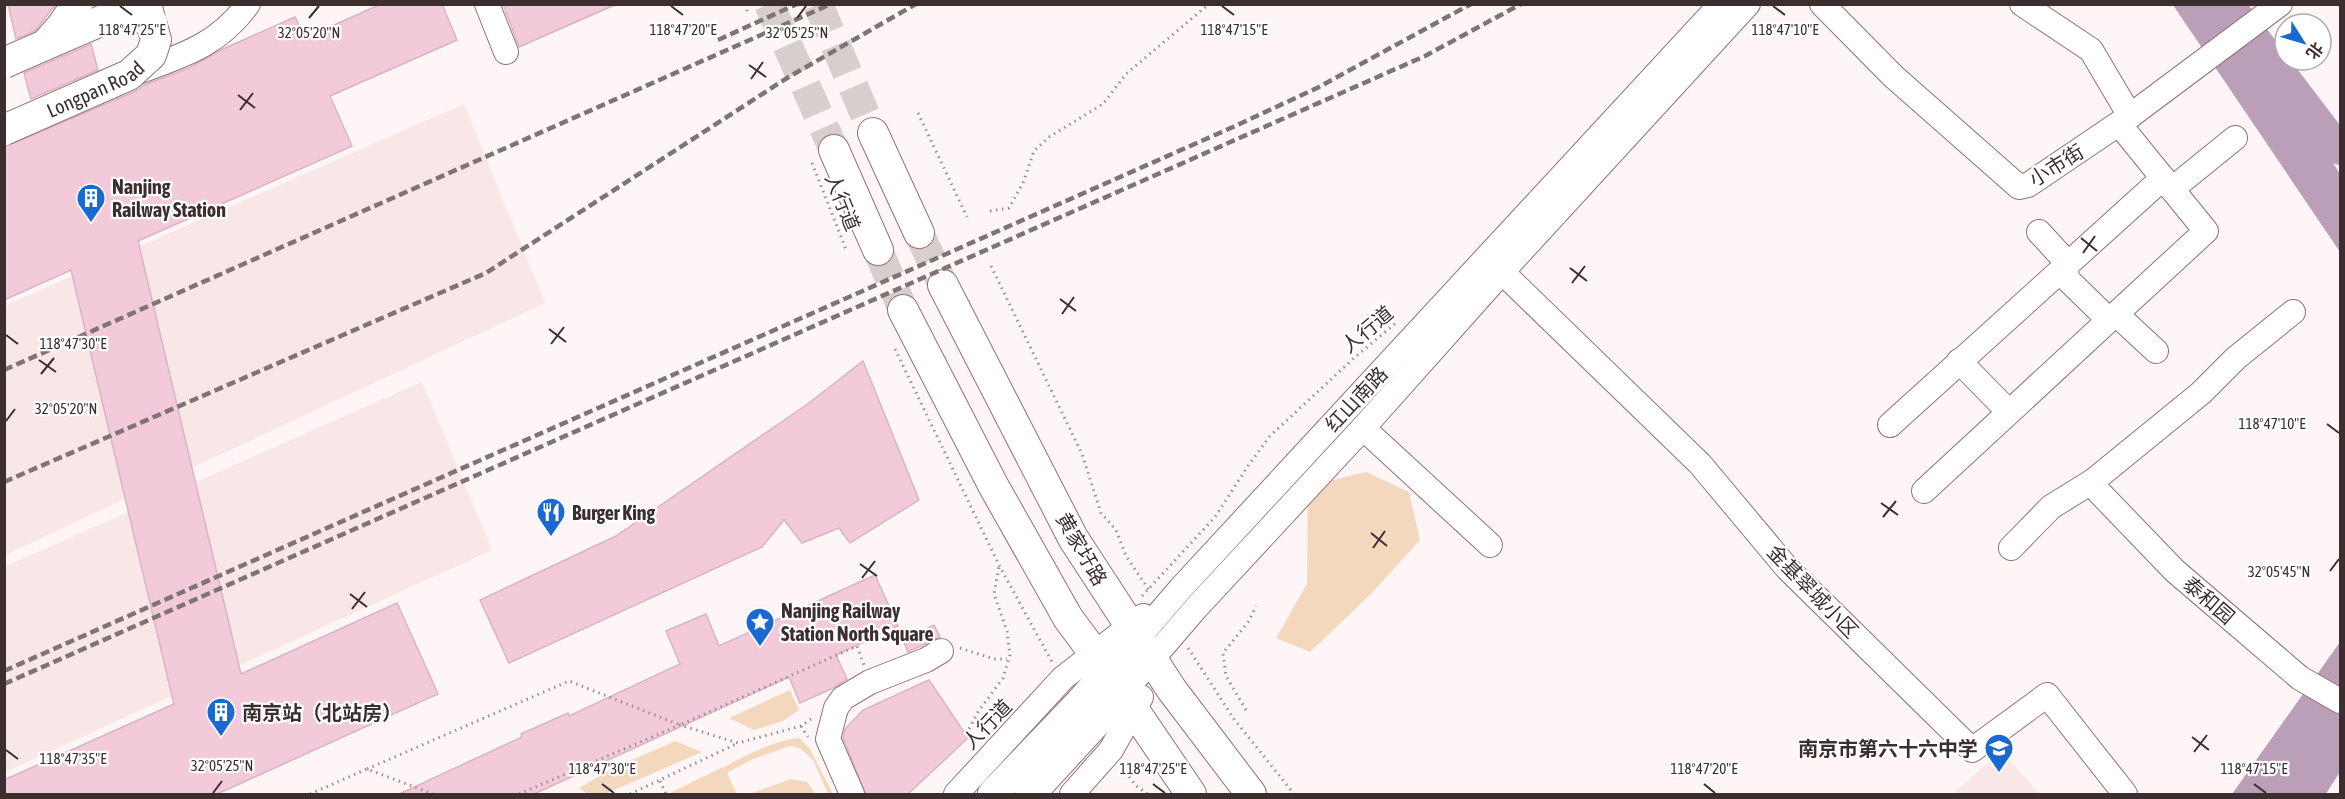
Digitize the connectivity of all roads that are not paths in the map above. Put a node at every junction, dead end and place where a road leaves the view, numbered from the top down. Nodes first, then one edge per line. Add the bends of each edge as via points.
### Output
1 (77, 4) edge
2 (248, 4) edge
3 (487, 4) edge
4 (1721, 4) edge
5 (1748, 4) edge
6 (1822, 4) edge
7 (2022, 4) edge
8 (2280, 4) edge
9 (149, 13) edge
10 (45, 45) junction
11 (506, 52) dead end
12 (4, 63) edge
13 (129, 75) junction
14 (2124, 120) junction
15 (4, 130) edge
16 (873, 133) tunnel mouth
17 (2235, 138) dead end
18 (823, 156) tunnel mouth
19 (2167, 183) junction
20 (2039, 232) dead end
21 (919, 233) tunnel mouth
22 (878, 250) tunnel mouth
23 (1502, 272) junction
24 (943, 285) tunnel mouth
25 (903, 310) tunnel mouth
26 (2293, 312) dead end
27 (2113, 317) junction
28 (2156, 351) dead end
29 (1959, 361) junction
30 (2009, 412) junction
31 (1890, 425) dead end
32 (1363, 428) junction
33 (2093, 481) junction
34 (1924, 490) dead end
35 (1490, 545) dead end
36 (2011, 548) dead end
37 (1181, 588) junction
38 (1140, 640) junction
39 (940, 651) road end
40 (1114, 682) junction
41 (2340, 701) edge
42 (852, 795) edge
43 (956, 795) edge
44 (993, 795) edge
45 (1030, 795) edge
46 (1071, 795) edge
47 (1191, 795) edge
48 (1251, 795) edge
49 (2125, 795) edge

1 - 10 main road, Longpan Road, bridge
2 - 13 street via 213,41
3 - 11 street
4 - 37 street, 红山南路
5 - 23 street, 红山南路
6 - 14 street, 小市街 via 1893,76 2019,187 2028,185
7 - 14 street via 2091,50
8 - 14 street, 小市街
9 - 10 main road, Longpan Road, bridge via 117,14
9 - 13 main road, Longpan Road, bridge via 156,40 151,55
10 - 12 main road, Longpan Road, bridge
13 - 15 main road, Longpan Road, bridge
14 - 19 street
16 - 21 main road
17 - 19 street
18 - 22 main road
19 - 27 street via 2206,231
19 - 29 street
20 - 27 street via 2061,257 2068,280
23 - 32 street, 红山南路
23 - 49 street, 金基翠城小区 via 1700,464 1787,568 1972,750 2047,694
24 - 38 main road, 黄家圩路 via 1073,538
25 - 40 main road via 993,485 1068,618
26 - 33 street
27 - 28 street
27 - 30 street
29 - 30 street
29 - 31 street
30 - 34 street
32 - 35 street
32 - 38 street, 红山南路 via 1174,633
33 - 36 street via 2051,507
33 - 41 street, 泰和园 via 2103,497 2175,571 2300,678
37 - 38 street, 红山南路
37 - 38 street via 1154,597
38 - 40 main road, 红山南路
38 - 40 street
38 - 48 main road, 黄家圩路
39 - 42 street via 870,682 843,698 836,708 828,739
40 - 43 street via 1063,678
40 - 44 main road, 红山南路
40 - 45 main road, 红山南路
40 - 46 street via 1111,750
40 - 47 main road

